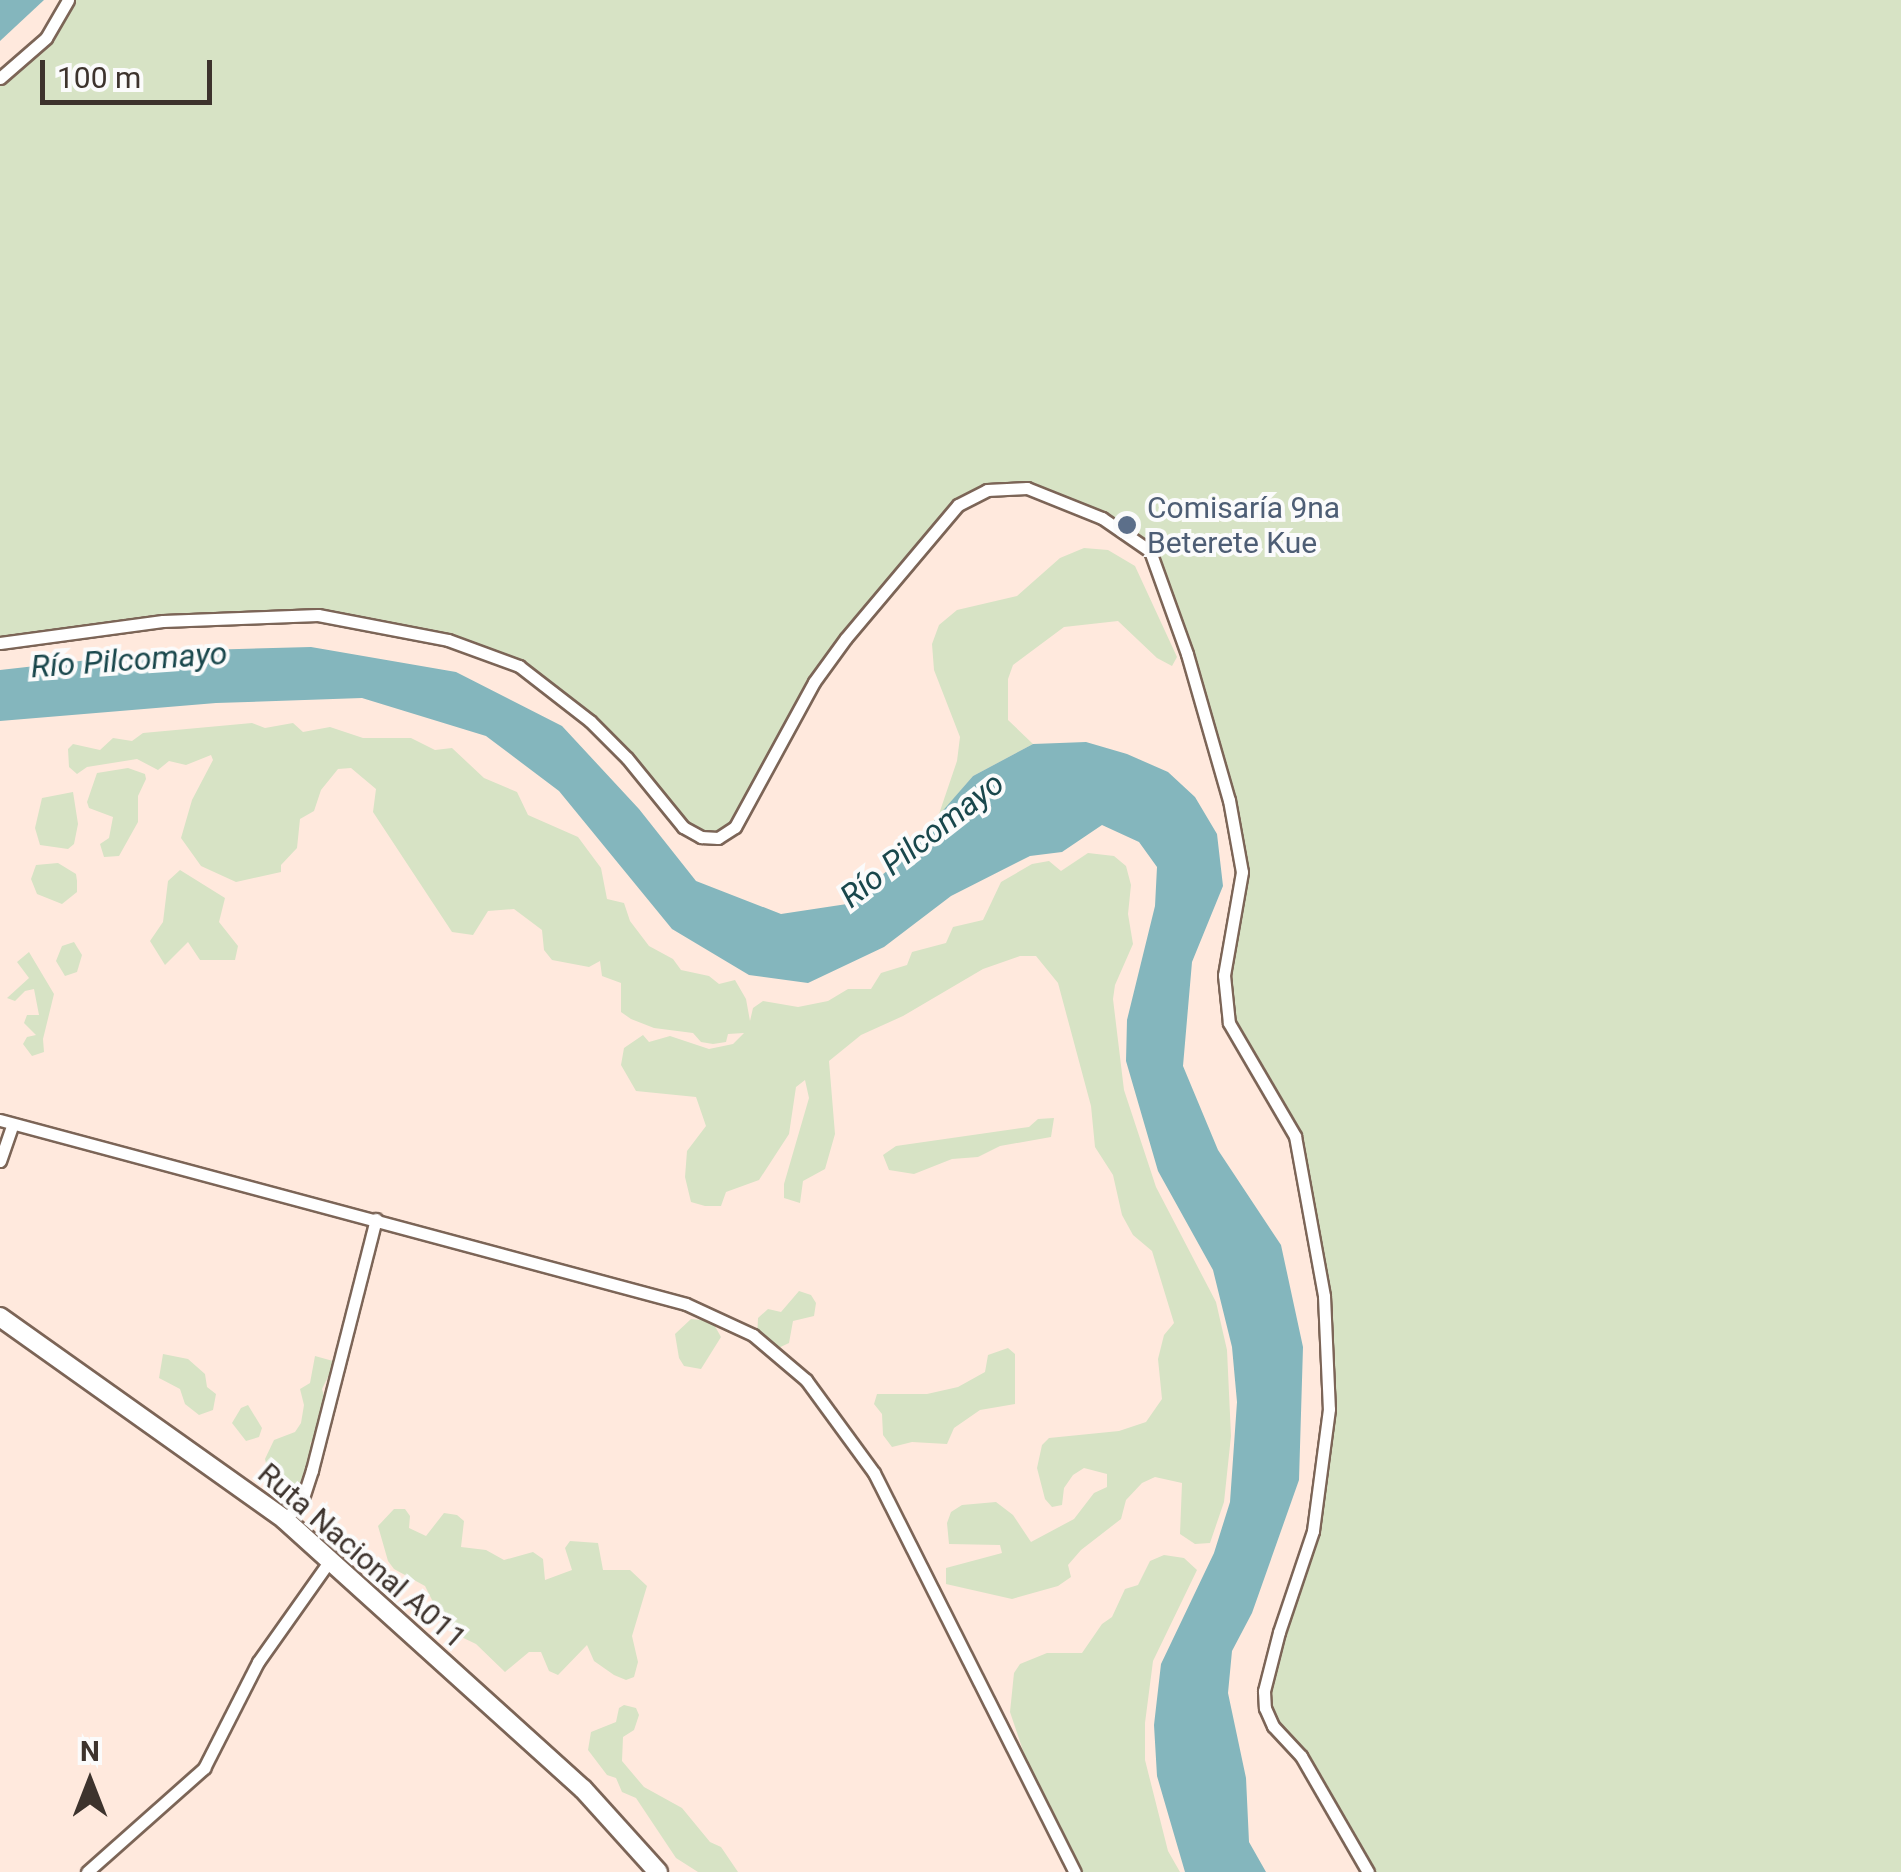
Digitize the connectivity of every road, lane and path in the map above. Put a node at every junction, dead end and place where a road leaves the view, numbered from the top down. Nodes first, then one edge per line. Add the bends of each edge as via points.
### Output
1 (68, 0) edge
2 (0, 78) edge
3 (0, 643) edge
4 (6, 1122) edge
5 (0, 1161) edge
6 (376, 1218) junction
7 (0, 1317) edge
8 (284, 1519) junction
9 (331, 1559) junction
10 (87, 1872) edge
11 (658, 1872) edge
12 (1075, 1872) edge
13 (1368, 1872) edge

1 - 2 street via 46,38
3 - 13 street via 163,621 318,615 448,640 519,666 628,758 683,826 701,838 718,838 735,827 814,682 958,505 987,490 1027,488 1102,518 1150,551 1230,800 1240,897 1224,974 1230,1023 1294,1136 1324,1296 1330,1409 1313,1531 1275,1646 1265,1708
4 - 5 street
4 - 6 street
6 - 8 street via 312,1470 301,1504
6 - 12 street via 686,1304 753,1335 806,1380 874,1473
7 - 8 main road, Ruta Nacional A011
8 - 9 main road, Ruta Nacional A011
9 - 10 street via 258,1662 204,1768
9 - 11 main road, Ruta Nacional A011 via 583,1789

